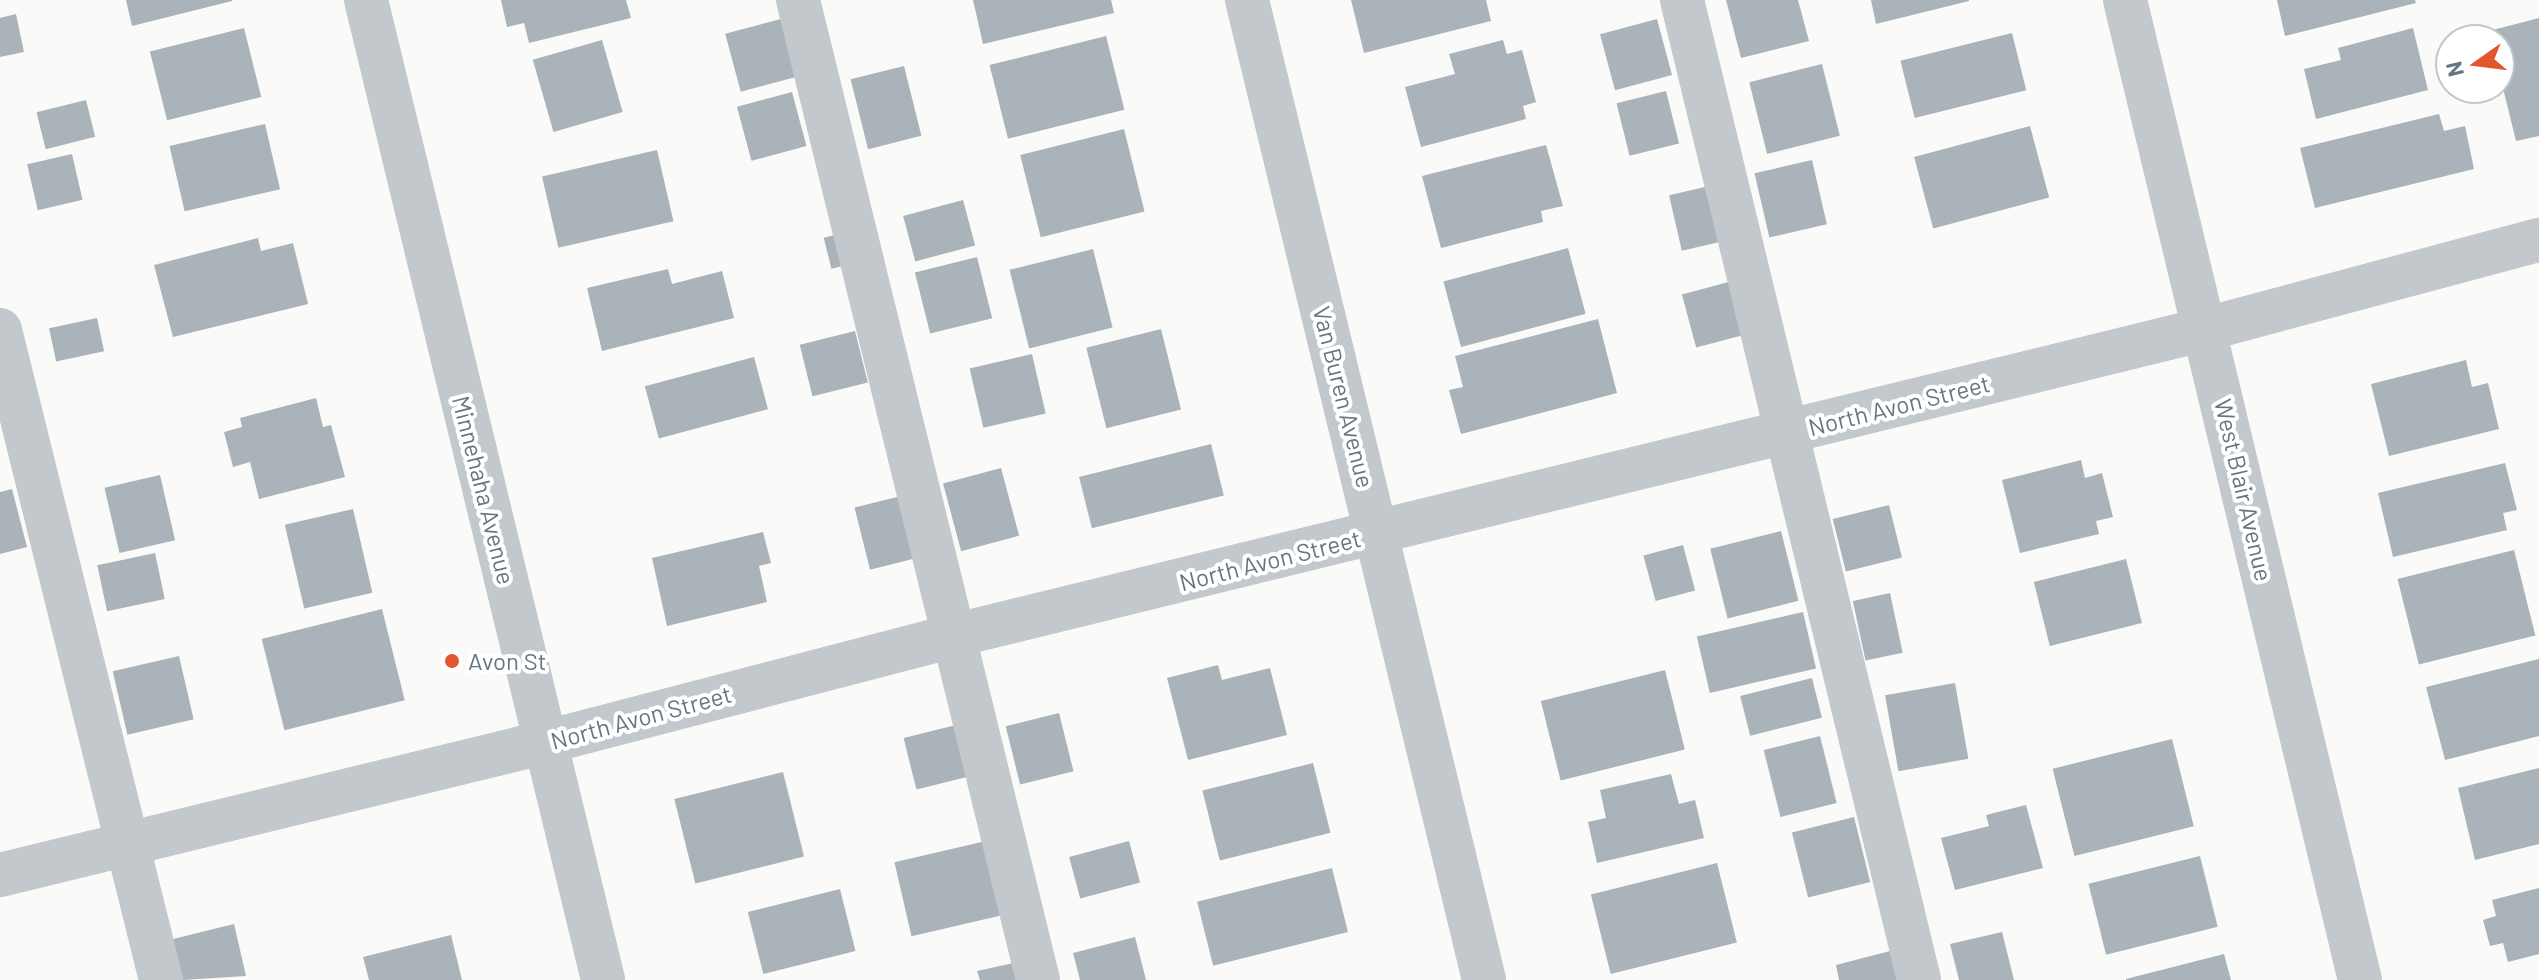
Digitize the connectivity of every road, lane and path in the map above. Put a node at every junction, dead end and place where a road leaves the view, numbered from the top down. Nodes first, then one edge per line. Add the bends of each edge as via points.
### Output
1 (366, 0) edge
2 (798, 0) edge
3 (1247, 0) edge
4 (1682, 0) edge
5 (2125, 0) edge
6 (2539, 240) edge
7 (2206, 329) junction
8 (0, 330) edge
9 (1787, 433) junction
10 (1377, 534) junction
11 (952, 636) junction
12 (546, 742) junction
13 (126, 844) junction
14 (0, 875) edge
15 (161, 980) edge
16 (603, 980) edge
17 (1038, 980) edge
18 (1484, 980) edge
19 (1919, 980) edge
20 (2360, 980) edge

1 - 12 street, Minnehaha Avenue
2 - 11 street
3 - 10 street, Van Buren Avenue
4 - 9 street
5 - 7 street, West Blair Avenue
6 - 7 street, North Avon Street
7 - 9 street, North Avon Street
7 - 20 street, West Blair Avenue
8 - 13 street
9 - 10 street, North Avon Street
9 - 19 street
10 - 11 street, North Avon Street
10 - 18 street, Van Buren Avenue
11 - 12 street, North Avon Street
11 - 17 street
12 - 13 street, North Avon Street
12 - 16 street, Minnehaha Avenue
13 - 14 street, North Avon Street
13 - 15 street

